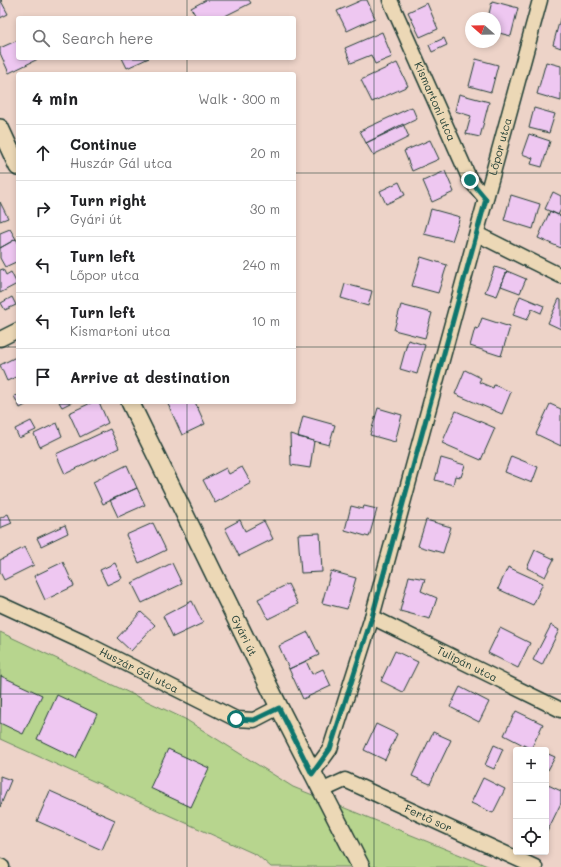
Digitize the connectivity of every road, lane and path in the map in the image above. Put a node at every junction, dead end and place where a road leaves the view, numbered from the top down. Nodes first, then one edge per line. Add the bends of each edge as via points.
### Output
1 (390, 0) edge
2 (540, 0) edge
3 (0, 128) edge
4 (16, 162) edge
5 (486, 199) junction
6 (477, 234) junction
7 (561, 276) edge
8 (16, 331) edge
9 (0, 338) edge
10 (131, 404) edge
11 (0, 604) edge
12 (372, 617) junction
13 (279, 708) junction
14 (561, 710) edge
15 (312, 774) junction
16 (321, 791) junction
17 (361, 867) edge
18 (535, 867) edge

1 - 5 street, Kismartoni utca via 470,180
2 - 5 street, Lőpor utca
3 - 4 street
5 - 6 street, Lőpor utca
6 - 7 street
6 - 12 street, Lőpor utca
8 - 9 street
10 - 13 street, Gyári út
11 - 13 street, Huszár Gál utca via 87,644 236,719 254,720
12 - 14 street, Tulipán utca
12 - 15 street, Lőpor utca via 330,749
13 - 15 street, Gyári út
15 - 16 street, Gyári út
16 - 17 street, Gyári út
16 - 18 street, Fertő sor via 345,780

